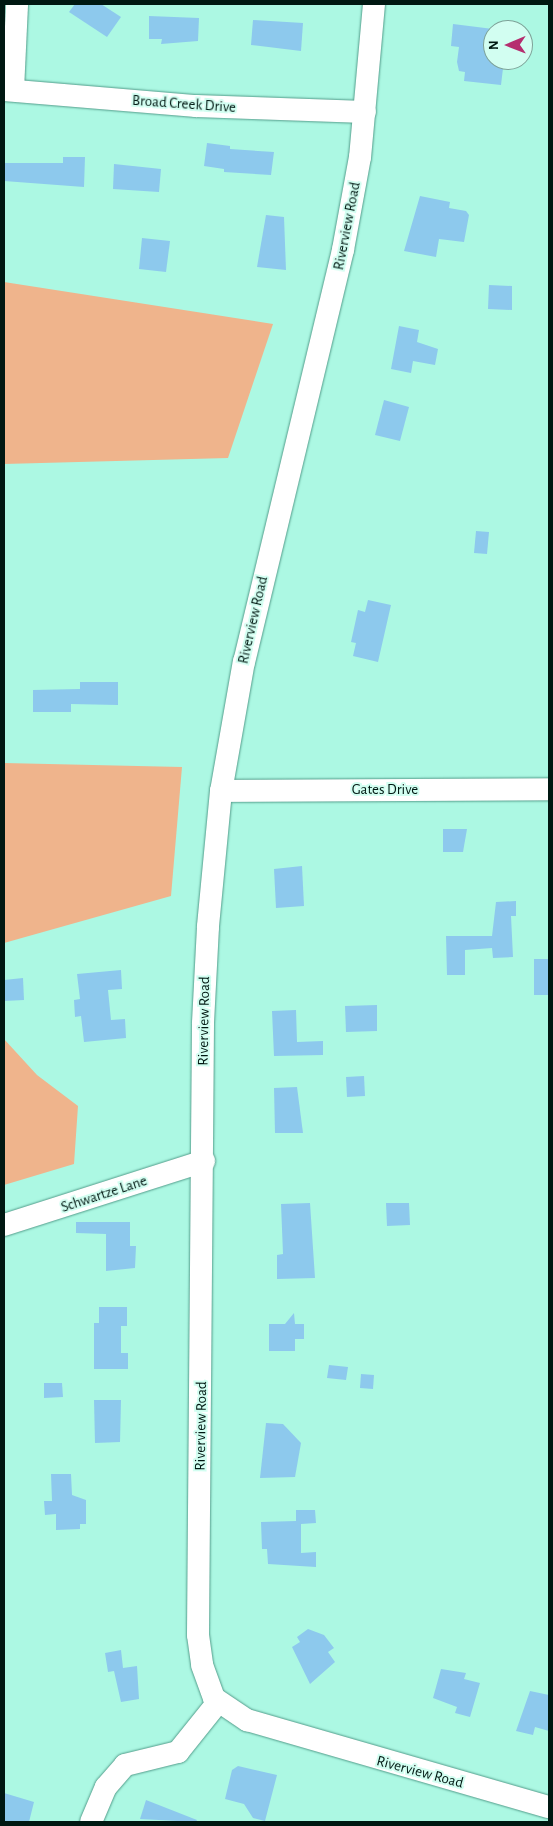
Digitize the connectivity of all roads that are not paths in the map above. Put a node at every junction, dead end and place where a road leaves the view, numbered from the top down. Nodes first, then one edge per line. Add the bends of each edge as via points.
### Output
1 (17, 4) edge
2 (374, 4) edge
3 (8, 90) edge
4 (365, 112) junction
5 (549, 789) edge
6 (221, 791) junction
7 (204, 1161) junction
8 (4, 1225) edge
9 (218, 1702) junction
10 (549, 1807) edge
11 (91, 1822) edge

1 - 3 street
2 - 4 street, Riverview Road
3 - 4 street, Broad Creek Drive via 196,106
4 - 6 street, Riverview Road via 341,258 244,661
5 - 6 street, Gates Drive
6 - 7 street, Riverview Road via 205,970
7 - 8 street, Schwartze Lane
7 - 9 street, Riverview Road via 198,1635 202,1664
9 - 10 street, Riverview Road via 263,1726
9 - 11 street via 178,1752 125,1765 106,1787

